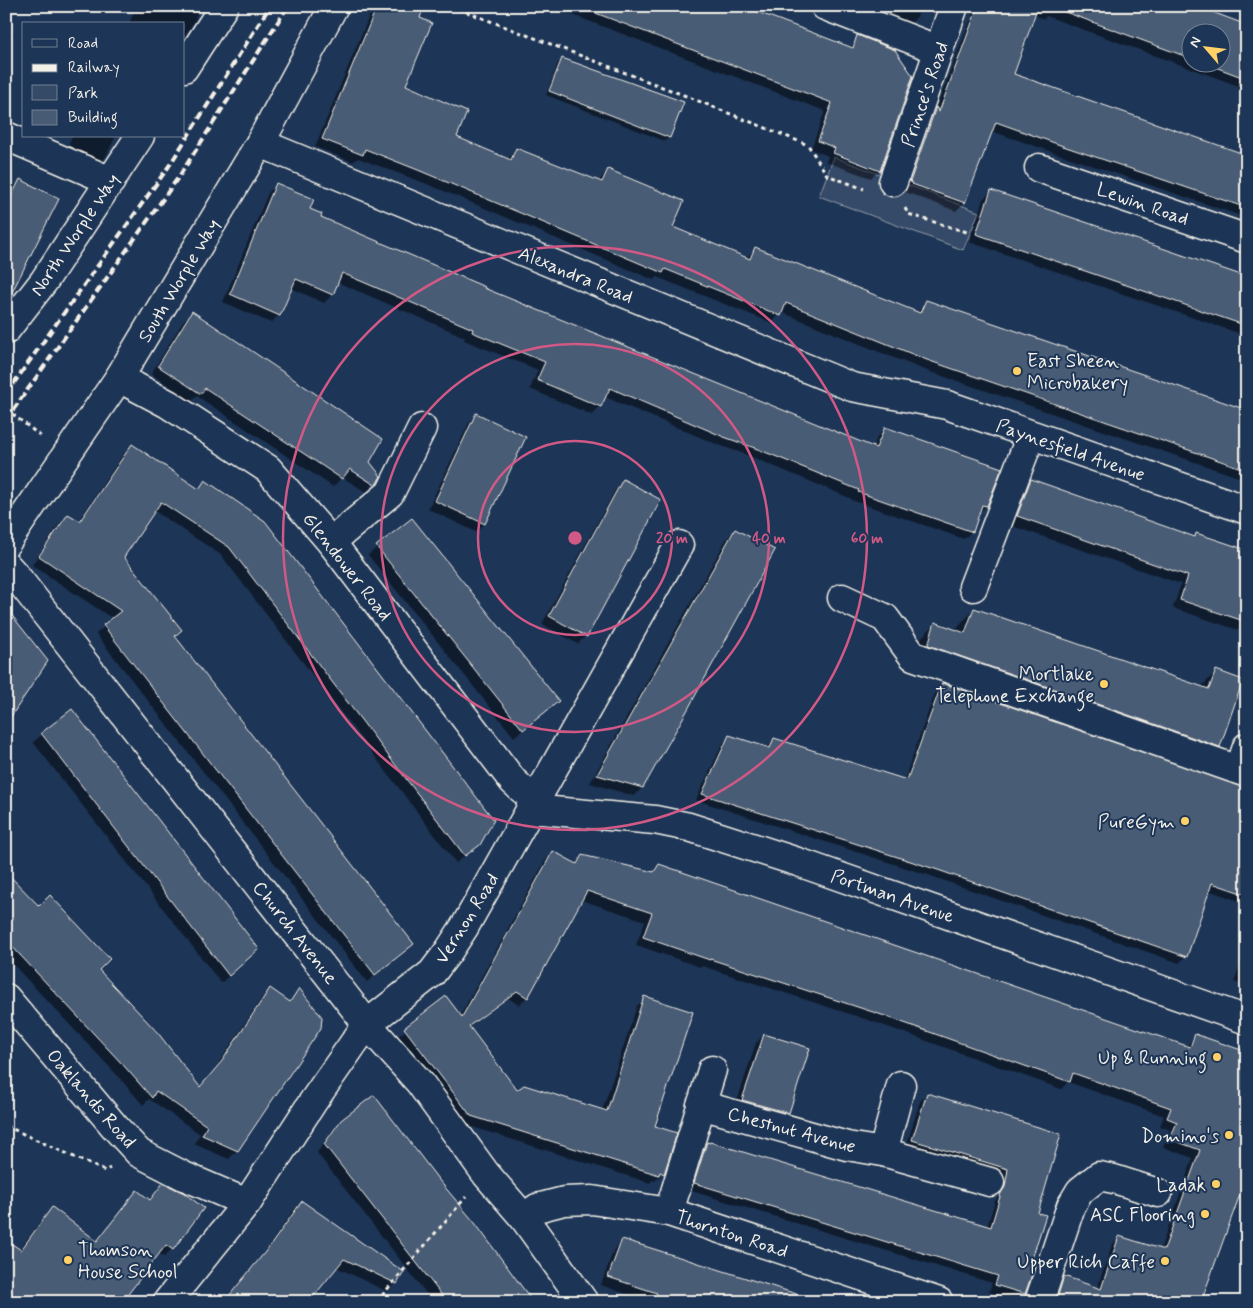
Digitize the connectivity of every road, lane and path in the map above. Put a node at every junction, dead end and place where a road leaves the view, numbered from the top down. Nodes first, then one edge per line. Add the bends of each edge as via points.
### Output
1 (334, 6) edge
2 (451, 6) edge
3 (824, 6) edge
4 (954, 6) edge
5 (221, 7) edge
6 (939, 50) junction
7 (185, 66) edge
8 (6, 136) edge
9 (139, 138) edge
10 (260, 143) junction
11 (1039, 168) dead end
12 (826, 176) dead end
13 (111, 181) junction
14 (894, 182) dead end
15 (1247, 239) edge
16 (6, 330) edge
17 (119, 378) junction
18 (894, 395) joint
19 (6, 409) edge
20 (422, 428) dead end
21 (1031, 435) junction
22 (43, 438) dead end
23 (1247, 510) edge
24 (331, 542) junction
25 (6, 543) edge
26 (680, 545) dead end
27 (6, 565) edge
28 (973, 587) dead end
29 (842, 598) dead end
30 (1244, 764) edge
31 (534, 803) junction
32 (6, 998) edge
33 (1247, 1020) edge
34 (367, 1024) junction
35 (712, 1070) dead end
36 (901, 1085) dead end
37 (701, 1105) junction
38 (6, 1126) edge
39 (138, 1152) junction
40 (883, 1152) junction
41 (486, 1174) junction
42 (990, 1182) dead end
43 (1158, 1193) dead end
44 (247, 1203) junction
45 (669, 1212) junction
46 (524, 1218) junction
47 (167, 1302) edge
48 (381, 1302) edge
49 (584, 1302) edge
50 (939, 1302) edge
51 (1039, 1302) edge

1 - 10 street, South Worple Way
2 - 12 path via 808,146
3 - 6 street
4 - 6 street, Prince's Road
5 - 7 street
6 - 14 street, Prince's Road
8 - 13 street
9 - 13 street, North Worple Way
10 - 17 street, South Worple Way
10 - 18 street, Alexandra Road via 852,388
11 - 15 street, Lewin Road
13 - 16 street, North Worple Way via 44,281
17 - 24 street, Glendower Road via 168,404 268,469
17 - 25 street, South Worple Way
18 - 21 street, Paynesfield Avenue via 947,405
19 - 22 path, bridge
20 - 24 street via 390,494
21 - 23 street, Paynesfield Avenue
21 - 28 street
24 - 31 street, Glendower Road via 513,781
26 - 31 street, Vernon Road
27 - 34 street, Church Avenue
29 - 30 street via 885,618 913,656
31 - 33 street, Portman Avenue via 689,827 810,866
31 - 34 street, Vernon Road via 448,952 432,973
32 - 39 street, Oaklands Road
34 - 41 street, Church Avenue via 420,1084
34 - 44 street, Vernon Road
35 - 37 street, Chestnut Avenue
36 - 40 street, Chestnut Avenue
37 - 40 street, Chestnut Avenue via 847,1146
37 - 45 street, Chestnut Avenue
38 - 39 path via 105,1171
39 - 44 street, Oaklands Road
40 - 42 street, Chestnut Avenue
41 - 46 street, Church Avenue
41 - 48 path via 379,1299
43 - 51 street via 1099,1176 1080,1190 1071,1206
44 - 47 street, Vernon Road
45 - 46 street, Thornton Road via 592,1200 564,1201 537,1208
45 - 50 street, Thornton Road
46 - 49 street, Church Avenue

